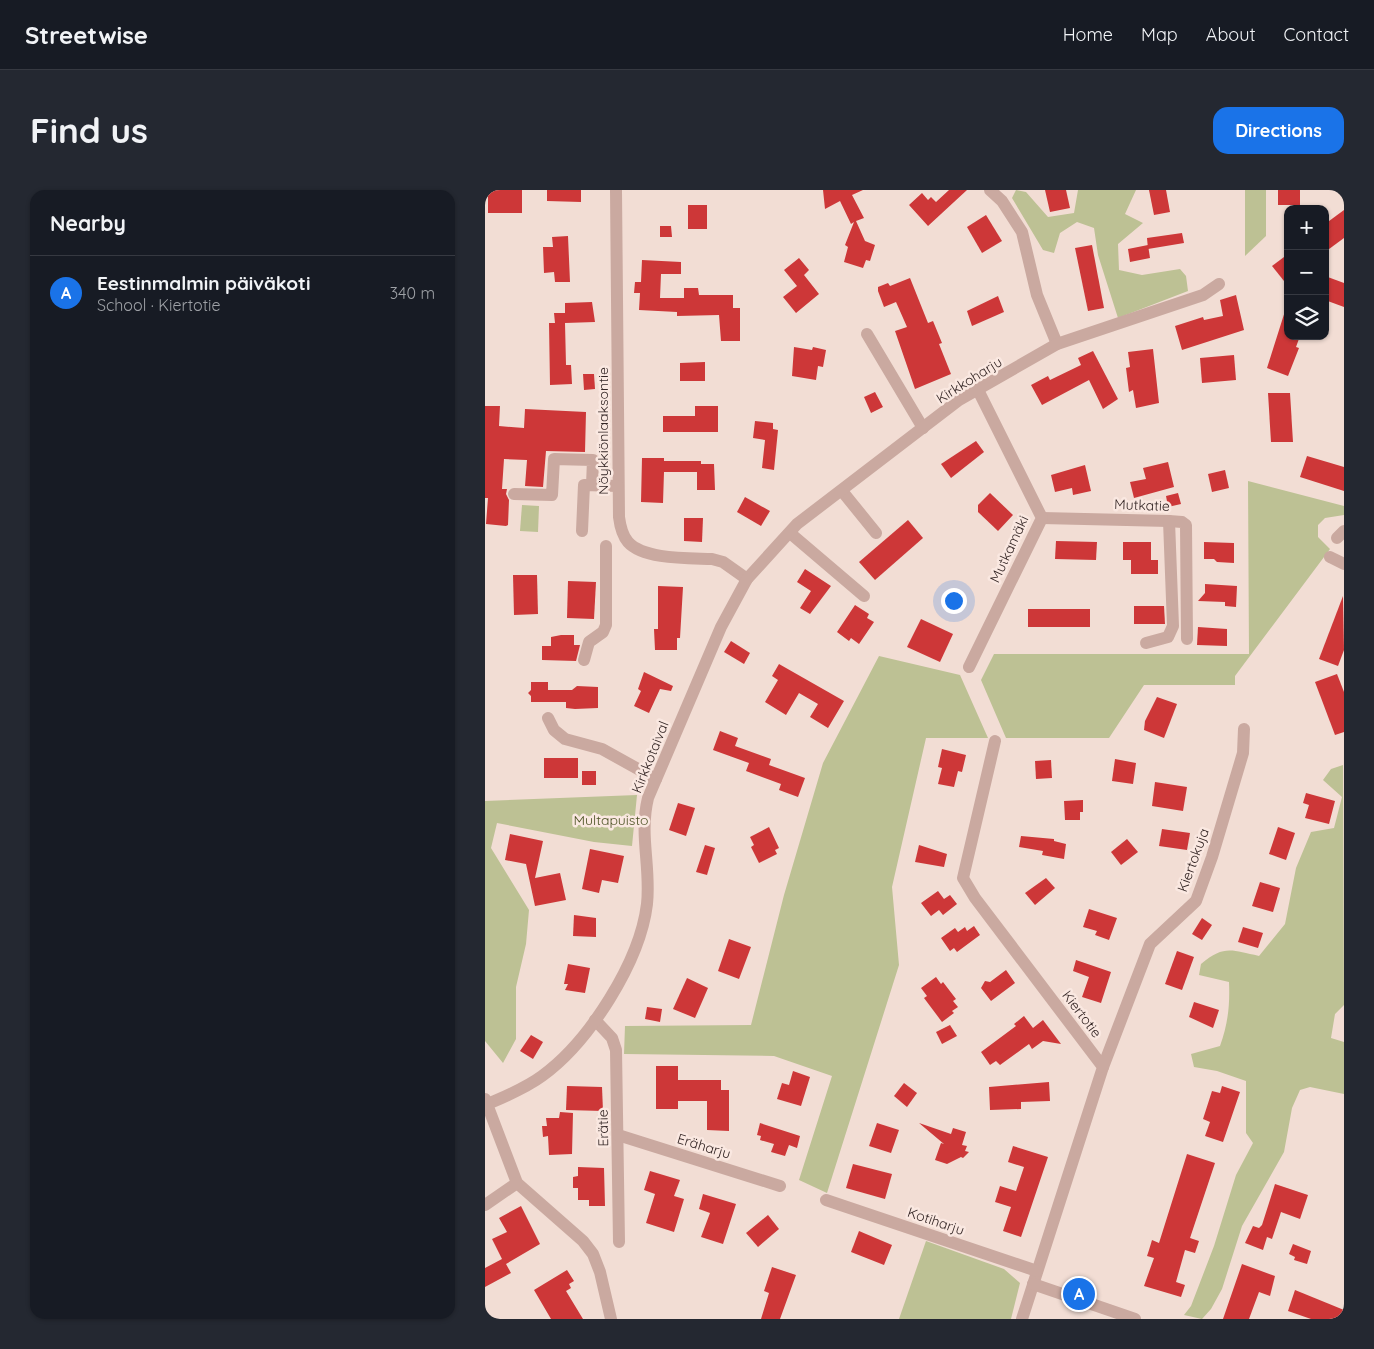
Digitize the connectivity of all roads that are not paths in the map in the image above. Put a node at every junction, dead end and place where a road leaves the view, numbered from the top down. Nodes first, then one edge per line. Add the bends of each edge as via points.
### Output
1 (616, 190) edge
2 (990, 190) edge
3 (1219, 284) dead end
4 (867, 334) dead end
5 (1057, 344) junction
6 (978, 390) junction
7 (923, 428) junction
8 (592, 485) junction
9 (618, 486) junction
10 (842, 491) junction
11 (514, 494) dead end
12 (1042, 518) junction
13 (1169, 520) junction
14 (582, 531) dead end
15 (790, 533) junction
16 (876, 533) dead end
17 (606, 546) dead end
18 (1330, 557) dead end
19 (1344, 564) edge
20 (747, 579) junction
21 (864, 596) dead end
22 (1187, 639) dead end
23 (1146, 643) dead end
24 (585, 660) dead end
25 (969, 667) dead end
26 (548, 718) dead end
27 (1244, 729) dead end
28 (995, 741) dead end
29 (656, 779) junction
30 (595, 1020) junction
31 (1103, 1067) junction
32 (486, 1101) edge
33 (619, 1135) junction
34 (517, 1183) junction
35 (780, 1186) dead end
36 (826, 1200) dead end
37 (485, 1205) edge
38 (619, 1242) dead end
39 (1037, 1271) junction
40 (1033, 1284) junction
41 (611, 1319) edge
42 (1022, 1319) edge
43 (1135, 1319) edge

1 - 9 street, Nöykkiönlaaksontie
2 - 5 street via 1002,201 1022,232 1037,295
3 - 5 street, Kirkkoharju via 1203,295
4 - 7 street
5 - 6 street, Kirkkoharju
6 - 7 street, Kirkkoharju via 959,400
6 - 12 street, Mutkamäki
7 - 10 street, Kirkkoharju
8 - 9 street
8 - 11 street via 593,460 554,459 551,495
8 - 14 street via 584,484
9 - 20 street, Nöykkiönlaaksontie via 621,530 636,548 655,555 723,562
10 - 15 street, Kirkkoharju via 797,524
10 - 16 street
12 - 13 street, Mutkatie
12 - 25 street, Mutkamäki
13 - 22 street, Mutkatie via 1186,525
13 - 23 street via 1173,626 1168,637
15 - 20 street, Kirkkoharju
15 - 21 street
17 - 24 street via 606,625 603,632 589,642
18 - 19 street
20 - 29 street, Kirkkotaival via 721,627
26 - 29 street via 554,730 565,739 602,749
27 - 31 street, Kiertokuja via 1243,753 1196,901 1150,944
28 - 31 street, Kiertotie via 963,878
29 - 30 street, Kirkkotaival via 643,818 648,887 643,926 623,976
30 - 32 street, Kirkkotaival via 548,1072 523,1088
30 - 33 street, Erätie via 613,1038 616,1050
31 - 39 street
32 - 34 street
33 - 35 street, Eräharju
33 - 38 street, Erätie
34 - 37 street
34 - 41 street via 593,1254
36 - 39 street, Kotiharju
39 - 40 street
40 - 42 street
40 - 43 street

